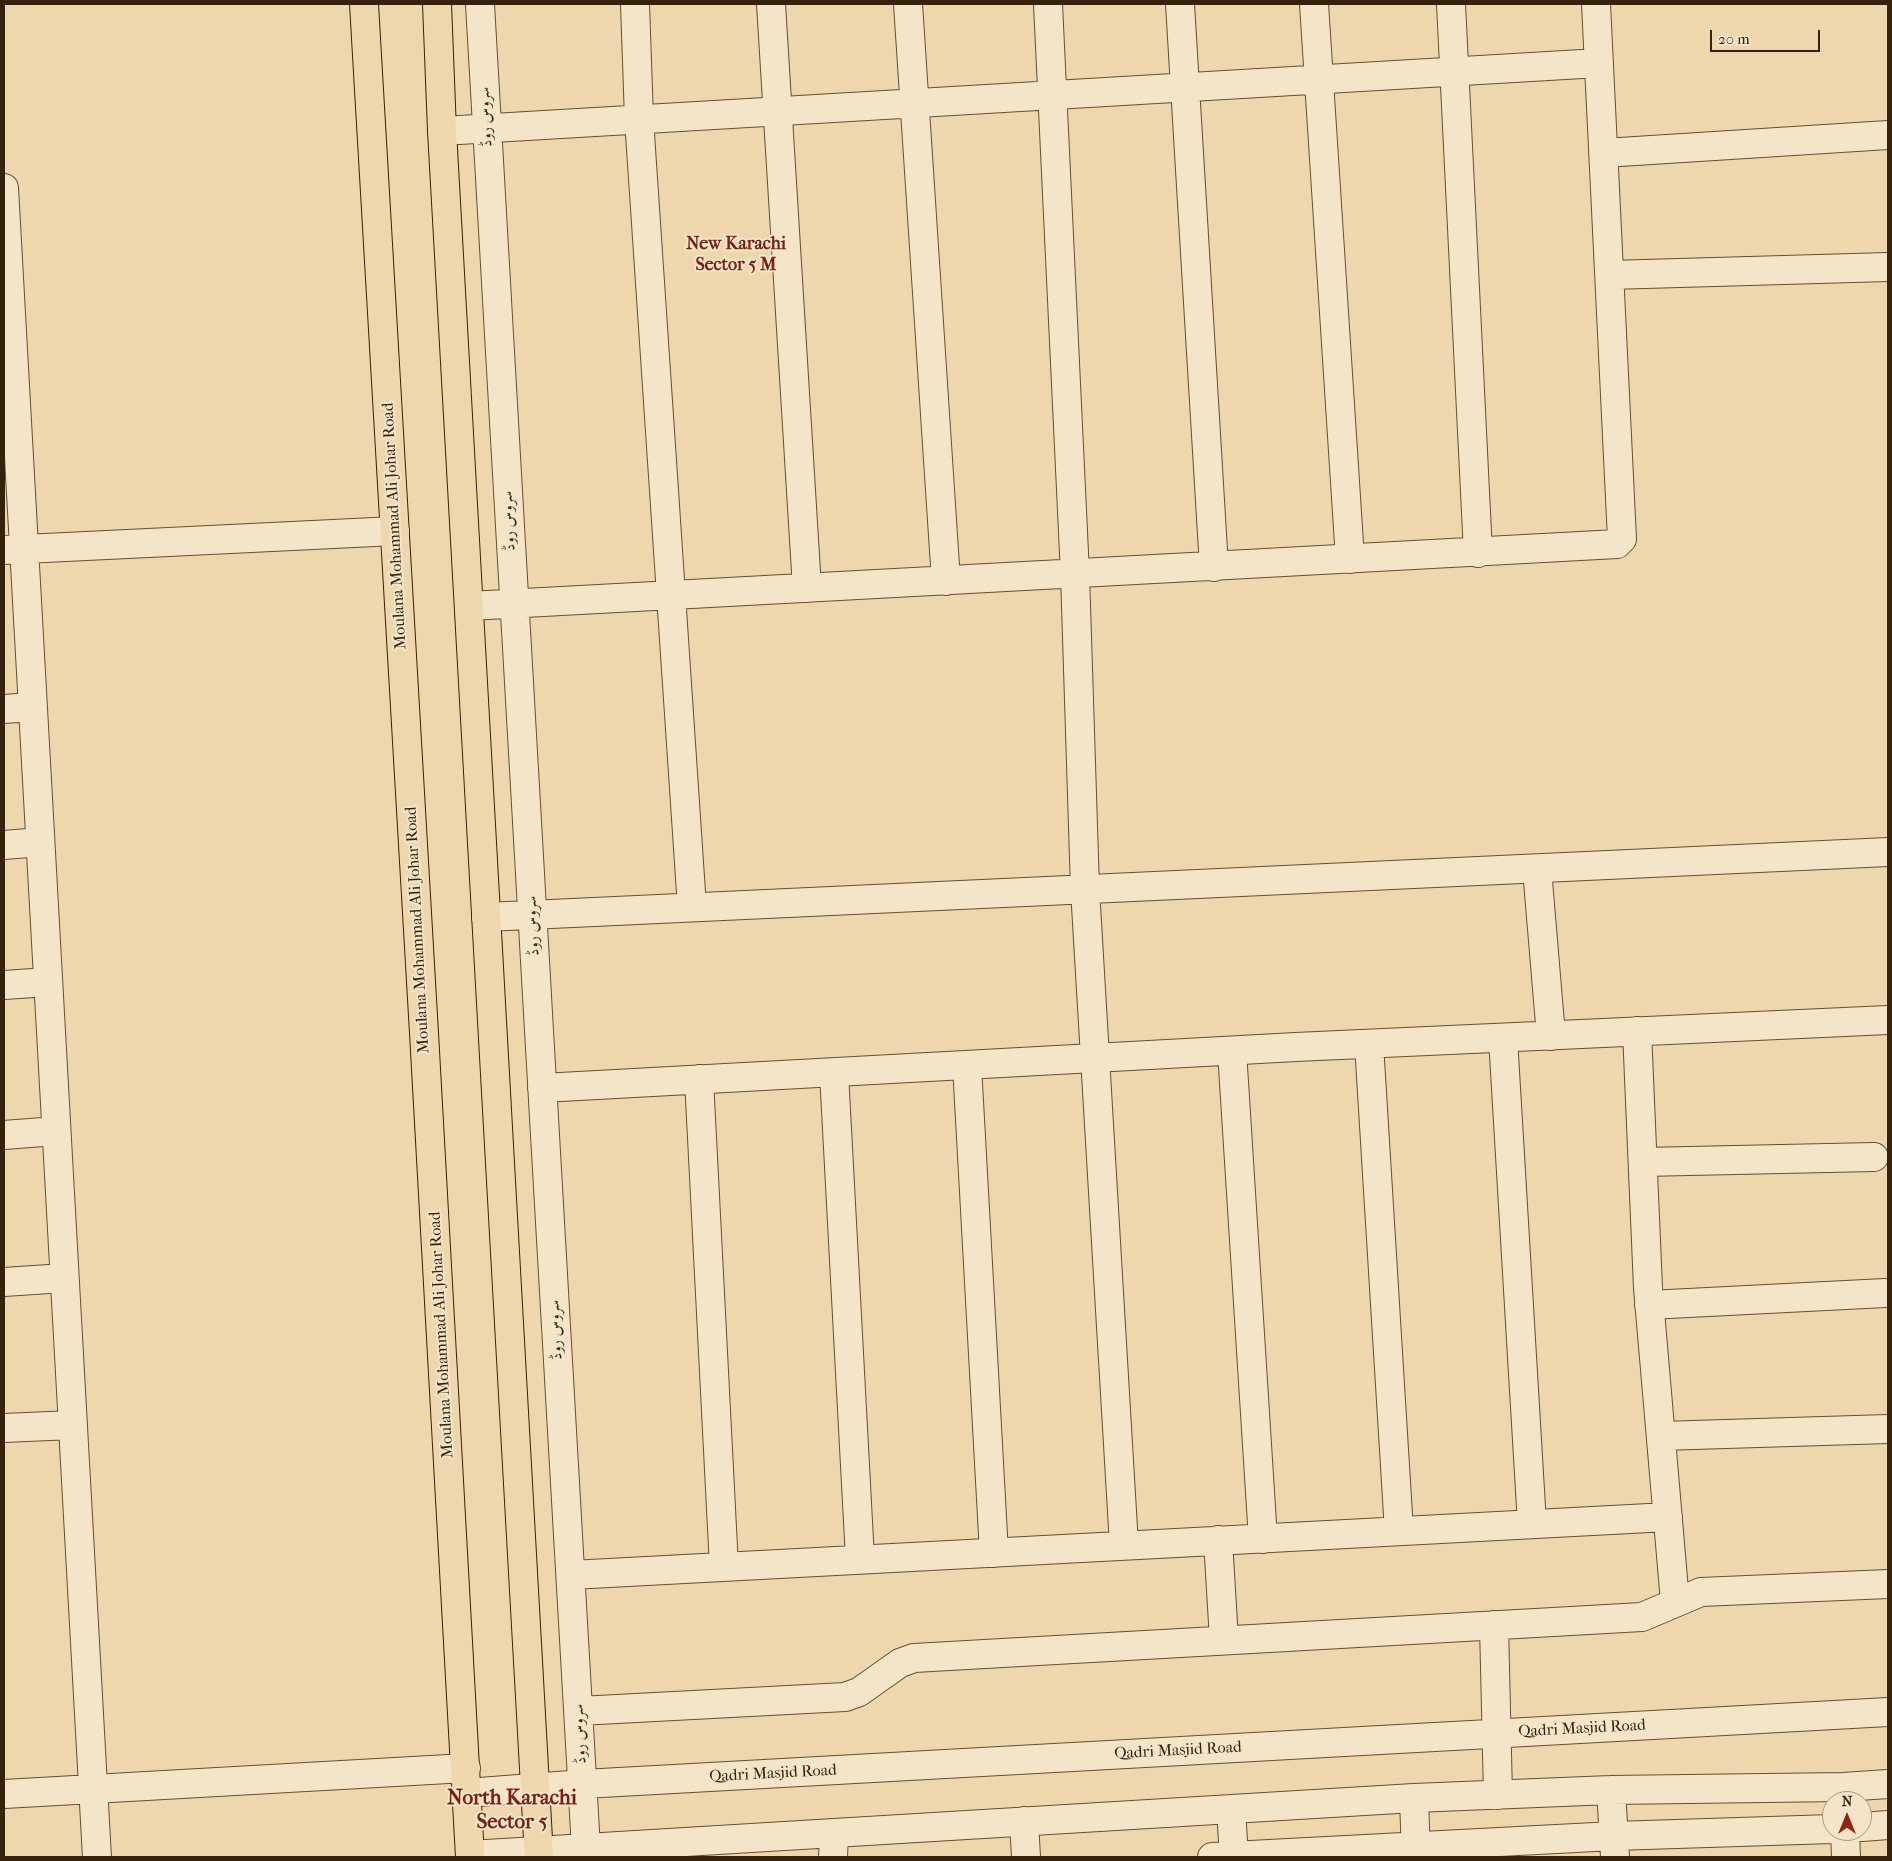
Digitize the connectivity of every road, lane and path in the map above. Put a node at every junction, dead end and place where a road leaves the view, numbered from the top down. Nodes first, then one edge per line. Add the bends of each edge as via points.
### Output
1 (364, 4) edge
2 (437, 4) edge
3 (480, 4) edge
4 (635, 4) edge
5 (771, 4) edge
6 (908, 4) edge
7 (1048, 4) edge
8 (1180, 4) edge
9 (1314, 4) edge
10 (1451, 4) edge
11 (1596, 4) edge
12 (1599, 63) junction
13 (1455, 72) junction
14 (1318, 79) junction
15 (1184, 87) junction
16 (1052, 95) junction
17 (916, 103) junction
18 (778, 111) junction
19 (639, 119) junction
20 (486, 128) junction
21 (442, 131) junction
22 (1888, 135) edge
23 (1604, 153) junction
24 (4, 188) edge
25 (1888, 267) edge
26 (1610, 275) junction
27 (395, 530) junction
28 (14, 549) edge
29 (1478, 553) junction
30 (1350, 559) junction
31 (1214, 567) junction
32 (1075, 574) junction
33 (946, 581) junction
34 (807, 588) junction
35 (671, 596) junction
36 (514, 604) junction
37 (469, 606) junction
38 (32, 707) junction
39 (4, 709) edge
40 (40, 842) junction
41 (4, 845) edge
42 (1888, 852) edge
43 (1537, 869) junction
44 (1085, 889) junction
45 (692, 907) junction
46 (532, 914) junction
47 (486, 917) junction
48 (48, 982) junction
49 (4, 986) edge
50 (1888, 1020) edge
51 (1637, 1032) junction
52 (1551, 1036) junction
53 (1503, 1038) junction
54 (1369, 1044) junction
55 (1232, 1051) junction
56 (1096, 1058) junction
57 (967, 1065) junction
58 (834, 1072) junction
59 (699, 1079) junction
60 (542, 1088) junction
61 (56, 1131) junction
62 (4, 1135) edge
63 (1874, 1157) dead end
64 (1643, 1162) junction
65 (64, 1278) junction
66 (4, 1282) edge
67 (1885, 1293) dead end
68 (1650, 1305) junction
69 (72, 1425) junction
70 (4, 1428) edge
71 (1888, 1429) edge
72 (1661, 1436) junction
73 (1668, 1517) junction
74 (1532, 1524) junction
75 (1400, 1531) junction
76 (1263, 1538) junction
77 (1218, 1540) junction
78 (1124, 1545) junction
79 (994, 1553) junction
80 (860, 1559) junction
81 (724, 1567) junction
82 (571, 1575) junction
83 (1888, 1584) edge
84 (1675, 1602) junction
85 (1494, 1625) junction
86 (1224, 1640) junction
87 (578, 1711) junction
88 (1888, 1712) edge
89 (1497, 1734) junction
90 (467, 1780) junction
91 (583, 1784) junction
92 (1888, 1784) edge
93 (535, 1787) junction
94 (94, 1788) junction
95 (1611, 1790) junction
96 (1856, 1791) edge
97 (4, 1794) edge
98 (1822, 1794) edge
99 (1498, 1795) junction
100 (1414, 1798) junction
101 (1231, 1809) junction
102 (1024, 1821) junction
103 (1888, 1825) edge
104 (1872, 1826) edge
105 (1822, 1830) edge
106 (1845, 1841) edge
107 (834, 1846) edge
108 (1614, 1847) edge
109 (586, 1848) junction
110 (1416, 1852) edge
111 (539, 1854) edge
112 (470, 1856) edge
113 (97, 1857) edge
114 (1026, 1857) edge
115 (1226, 1857) edge
116 (1846, 1857) edge

1 - 27 main road, Moulana Mohammad Ali Johar Road
2 - 21 main road
3 - 20 street, سروس روڈ
4 - 19 street
5 - 18 street
6 - 17 street
7 - 16 street
8 - 15 street
9 - 14 street
10 - 13 street
11 - 12 street
12 - 13 street
12 - 23 street
13 - 14 street
13 - 29 street
14 - 15 street
14 - 30 street
15 - 16 street
15 - 31 street
16 - 17 street
16 - 32 street
17 - 18 street
17 - 33 street
18 - 19 street
18 - 34 street
19 - 20 street
19 - 35 street
20 - 21 street
20 - 36 street, سروس روڈ
21 - 37 main road
22 - 23 street
23 - 26 street
24 - 28 street
25 - 26 street
26 - 29 street via 1622,539 1609,546
27 - 28 street
27 - 90 main road, Moulana Mohammad Ali Johar Road
28 - 38 street
29 - 30 street
30 - 31 street
31 - 32 street
32 - 33 street
32 - 44 street
33 - 34 street
34 - 35 street
35 - 36 street
35 - 45 street
36 - 37 street
36 - 46 street, سروس روڈ
37 - 47 main road
38 - 39 street
38 - 40 street
40 - 41 street
40 - 48 street
42 - 43 street
43 - 44 street
43 - 52 street
44 - 45 street
44 - 56 street
45 - 46 street
46 - 47 street
46 - 60 street, سروس روڈ
47 - 93 main road
48 - 49 street
48 - 61 street
50 - 51 street
51 - 52 street
51 - 64 street
52 - 53 street
53 - 54 street
53 - 74 street
54 - 55 street
54 - 75 street
55 - 56 street
55 - 76 street
56 - 57 street
56 - 78 street
57 - 58 street
57 - 79 street
58 - 59 street
58 - 80 street
59 - 60 street
59 - 81 street
60 - 82 street, سروس روڈ
61 - 62 street
61 - 65 street
63 - 64 street
64 - 68 street
65 - 66 street
65 - 69 street
67 - 68 street
68 - 72 street
69 - 70 street
69 - 94 street
71 - 72 street
72 - 73 street
73 - 74 street
73 - 84 street
74 - 75 street
75 - 76 street
76 - 77 street
77 - 78 street
77 - 86 street
78 - 79 street
79 - 80 street
80 - 81 street
81 - 82 street
82 - 87 street, سروس روڈ
83 - 84 street via 1701,1592
84 - 85 street via 1642,1617
85 - 86 street
85 - 89 street
86 - 87 street via 914,1658 900,1663 859,1692 845,1697
87 - 91 street, سروس روڈ
88 - 89 street, Qadri Masjid Road
89 - 91 street, Qadri Masjid Road
89 - 99 street
90 - 93 street, Qadri Masjid Road
90 - 94 street, Qadri Masjid Road
90 - 112 main road, Moulana Mohammad Ali Johar Road
91 - 93 street, Qadri Masjid Road
91 - 109 street, سروس روڈ
92 - 96 street
93 - 111 main road
94 - 97 street, Qadri Masjid Road
94 - 113 street
95 - 98 street
95 - 99 street
95 - 108 street
99 - 100 street
100 - 101 street
100 - 110 street
101 - 102 street
101 - 115 street
102 - 107 street
102 - 114 street
103 - 104 street
105 - 108 street
106 - 116 street
107 - 109 street
108 - 110 street
109 - 111 street
110 - 115 street
111 - 112 street

